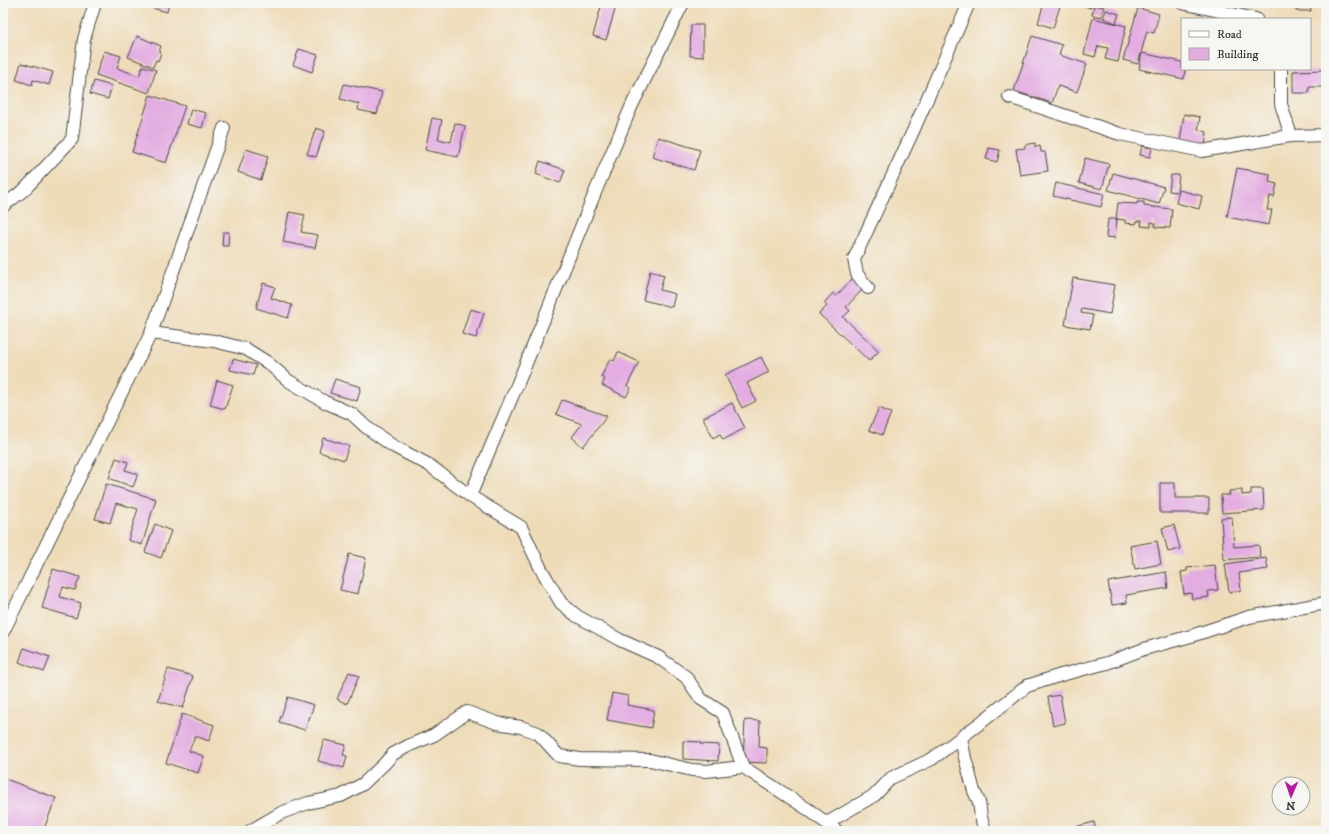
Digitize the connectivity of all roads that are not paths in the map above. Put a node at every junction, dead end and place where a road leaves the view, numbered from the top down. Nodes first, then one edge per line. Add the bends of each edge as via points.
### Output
1 (95, 3) edge
2 (683, 3) edge
3 (969, 3) edge
4 (1182, 3) edge
5 (1251, 18) edge
6 (1281, 70) edge
7 (1009, 97) dead end
8 (224, 128) dead end
9 (1291, 136) junction
10 (1326, 136) edge
11 (3, 206) edge
12 (868, 288) dead end
13 (151, 333) junction
14 (470, 496) junction
15 (1326, 603) edge
16 (3, 632) edge
17 (961, 738) junction
18 (743, 767) junction
19 (827, 823) junction
20 (250, 831) edge
21 (837, 831) edge
22 (985, 831) edge

1 - 11 street via 84,39 72,139 24,190
2 - 14 street via 629,112
3 - 12 street via 854,259 857,274
4 - 5 street
6 - 9 street via 1281,104
7 - 9 street via 1120,134 1202,151
8 - 13 street
9 - 10 street
13 - 14 street via 214,341 246,349 289,381 352,414 393,446 429,465
13 - 16 street
14 - 18 street via 521,527 561,603 577,616 620,640 658,656 686,677 701,699 723,713
15 - 17 street via 1249,617 1027,686
17 - 19 street via 932,758 891,778 875,795
17 - 22 street via 964,758 979,802
18 - 19 street
18 - 20 street via 692,770 650,760 580,759 560,756 538,733 467,712 434,735 393,754 363,784 340,796 308,803 281,813
19 - 21 street

